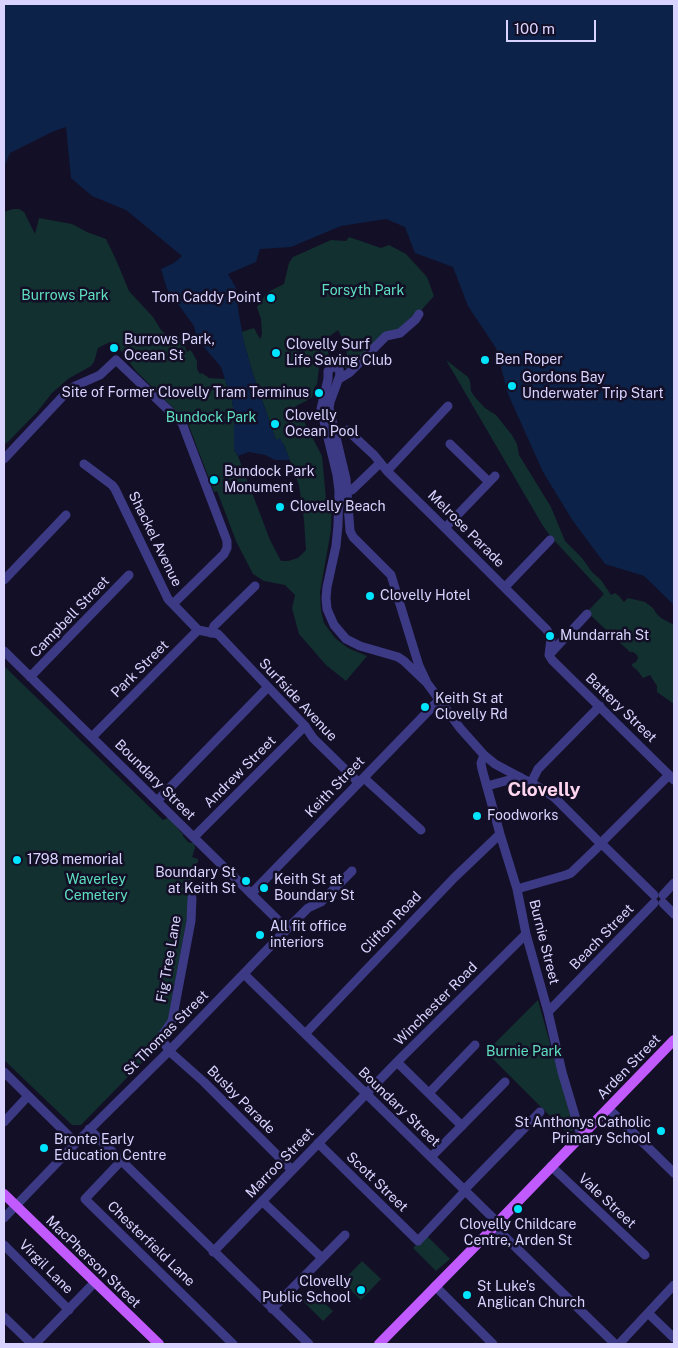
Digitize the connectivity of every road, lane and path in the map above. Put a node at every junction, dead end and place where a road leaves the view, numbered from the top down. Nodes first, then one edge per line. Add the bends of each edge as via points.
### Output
1 (418, 314) dead end
2 (339, 379) junction
3 (448, 406) dead end
4 (347, 430) dead end
5 (450, 444) dead end
6 (4, 458) edge
7 (380, 463) junction
8 (84, 464) dead end
9 (387, 471) junction
10 (343, 491) junction
11 (66, 515) dead end
12 (445, 528) junction
13 (550, 540) dead end
14 (129, 575) dead end
15 (4, 580) edge
16 (254, 586) dead end
17 (505, 587) junction
18 (167, 603) junction
19 (588, 614) dead end
20 (198, 630) junction
21 (215, 633) junction
22 (409, 638) junction
23 (4, 651) edge
24 (549, 655) junction
25 (398, 658) junction
26 (30, 677) junction
27 (427, 683) junction
28 (268, 687) junction
29 (439, 700) junction
30 (600, 706) junction
31 (305, 726) junction
32 (92, 737) junction
33 (484, 755) junction
34 (520, 777) junction
35 (672, 777) edge
36 (362, 780) junction
37 (531, 782) junction
38 (488, 786) junction
39 (156, 801) junction
40 (421, 830) dead end
41 (500, 834) junction
42 (194, 837) junction
43 (601, 843) junction
44 (352, 871) dead end
45 (674, 883) edge
46 (517, 889) junction
47 (251, 894) junction
48 (192, 898) dead end
49 (658, 899) junction
50 (674, 914) edge
51 (287, 929) junction
52 (526, 934) junction
53 (244, 974) junction
54 (548, 1012) junction
55 (305, 1034) junction
56 (674, 1040) edge
57 (475, 1045) dead end
58 (168, 1050) junction
59 (397, 1062) junction
60 (4, 1072) edge
61 (505, 1082) dead end
62 (428, 1093) junction
63 (366, 1094) junction
64 (28, 1096) junction
65 (608, 1108) junction
66 (540, 1112) dead end
67 (4, 1122) edge
68 (462, 1126) junction
69 (89, 1130) junction
70 (581, 1136) junction
71 (76, 1142) junction
72 (318, 1143) junction
73 (431, 1158) junction
74 (121, 1161) junction
75 (551, 1166) junction
76 (292, 1170) junction
77 (674, 1172) edge
78 (464, 1191) junction
79 (8, 1199) edge
80 (262, 1200) junction
81 (4, 1218) edge
82 (496, 1224) junction
83 (345, 1235) dead end
84 (4, 1245) edge
85 (214, 1252) junction
86 (645, 1255) dead end
87 (322, 1258) junction
88 (95, 1282) junction
89 (674, 1285) edge
90 (435, 1286) junction
91 (272, 1309) junction
92 (69, 1310) junction
93 (648, 1313) junction
94 (4, 1317) edge
95 (674, 1338) edge
96 (487, 1342) edge
97 (34, 1344) edge
98 (159, 1344) edge
99 (234, 1344) edge
100 (309, 1344) edge
101 (378, 1344) edge
102 (617, 1344) edge

1 - 2 street via 400,334 386,336
2 - 10 street via 329,408 346,479
2 - 10 street via 339,369 330,369 322,409
3 - 9 street
4 - 7 street, Melrose Parade
5 - 12 street via 492,479
6 - 18 street via 75,386 100,375 116,360 182,423 227,540 228,548 224,554
7 - 9 street, Melrose Parade
7 - 10 street via 352,490
8 - 18 street, Shackel Avenue via 115,489
9 - 12 street, Melrose Parade
10 - 22 street via 350,531 391,575
10 - 25 street via 326,598 328,613 346,639
11 - 15 street
12 - 17 street, Melrose Parade
13 - 17 street
14 - 26 street, Campbell Street
16 - 21 street via 214,626
17 - 24 street, Melrose Parade via 549,633
18 - 20 street, Shackel Avenue
19 - 24 street
20 - 21 street
20 - 32 street, Park Street
21 - 28 street, Surfside Avenue
22 - 25 street via 407,652
22 - 27 street
23 - 26 street, Boundary Street
24 - 30 street, Battery Street
25 - 27 street
26 - 32 street, Boundary Street
27 - 29 street
28 - 31 street, Surfside Avenue
28 - 39 street
29 - 33 street
29 - 36 street, Keith Street
30 - 35 street, Battery Street
30 - 37 street via 538,769
31 - 36 street, Surfside Avenue via 313,738
31 - 42 street, Andrew Street
32 - 39 street, Boundary Street
33 - 34 street
33 - 38 street, Burnie Street via 481,764
34 - 37 street
34 - 38 street
35 - 43 street
36 - 40 street, Surfside Avenue
36 - 47 street, Keith Street
37 - 43 street via 555,798
38 - 41 street, Burnie Street
39 - 42 street, Boundary Street
41 - 46 street, Burnie Street
41 - 55 street, Clifton Road
42 - 47 street, Boundary Street
43 - 46 street via 566,876
43 - 49 street
44 - 51 street, St Thomas Street
45 - 49 street, Beach Street
46 - 52 street, Burnie Street
47 - 51 street, Boundary Street
48 - 58 street, Fig Tree Lane via 172,1021 161,1038
49 - 50 street
49 - 54 street, Beach Street
51 - 53 street, St Thomas Street
52 - 54 street, Burnie Street
52 - 59 street, Winchester Road
53 - 55 street, Boundary Street
53 - 58 street, St Thomas Street
54 - 70 street, Burnie Street
55 - 63 street, Boundary Street
56 - 65 main road, Arden Street
57 - 62 street
58 - 69 street, St Thomas Street
58 - 76 street, Busby Parade
59 - 62 street
59 - 63 street, Winchester Road
60 - 64 street
61 - 68 street
62 - 68 street
63 - 72 street, Marroo Street
63 - 73 street, Boundary Street
64 - 67 street
64 - 71 street
65 - 70 main road, Arden Street
65 - 77 street
66 - 78 street
68 - 73 street
69 - 71 street, St Thomas Street
69 - 74 street
70 - 75 main road, Arden Street
71 - 79 street, St Thomas Street
72 - 76 street, Marroo Street
72 - 78 street, Scott Street via 418,1241
73 - 78 street, Boundary Street
74 - 85 street
74 - 99 street, Chesterfield Lane via 85,1199
75 - 82 main road, Arden Street
75 - 86 street, Vale Street
76 - 80 street, Marroo Street
78 - 82 street, Boundary Street
79 - 81 street, St Thomas Street
79 - 88 main road, MacPherson Street
80 - 85 street, Marroo Street
80 - 87 street
82 - 90 main road, Arden Street
82 - 102 street, Boundary Street
83 - 87 street
84 - 92 street, Virgil Lane
85 - 91 street
87 - 91 street
88 - 92 street
88 - 98 main road, MacPherson Street
89 - 93 street
90 - 96 street
90 - 101 main road, Arden Street
91 - 100 street
92 - 97 street
93 - 95 street
93 - 102 street
94 - 97 street

